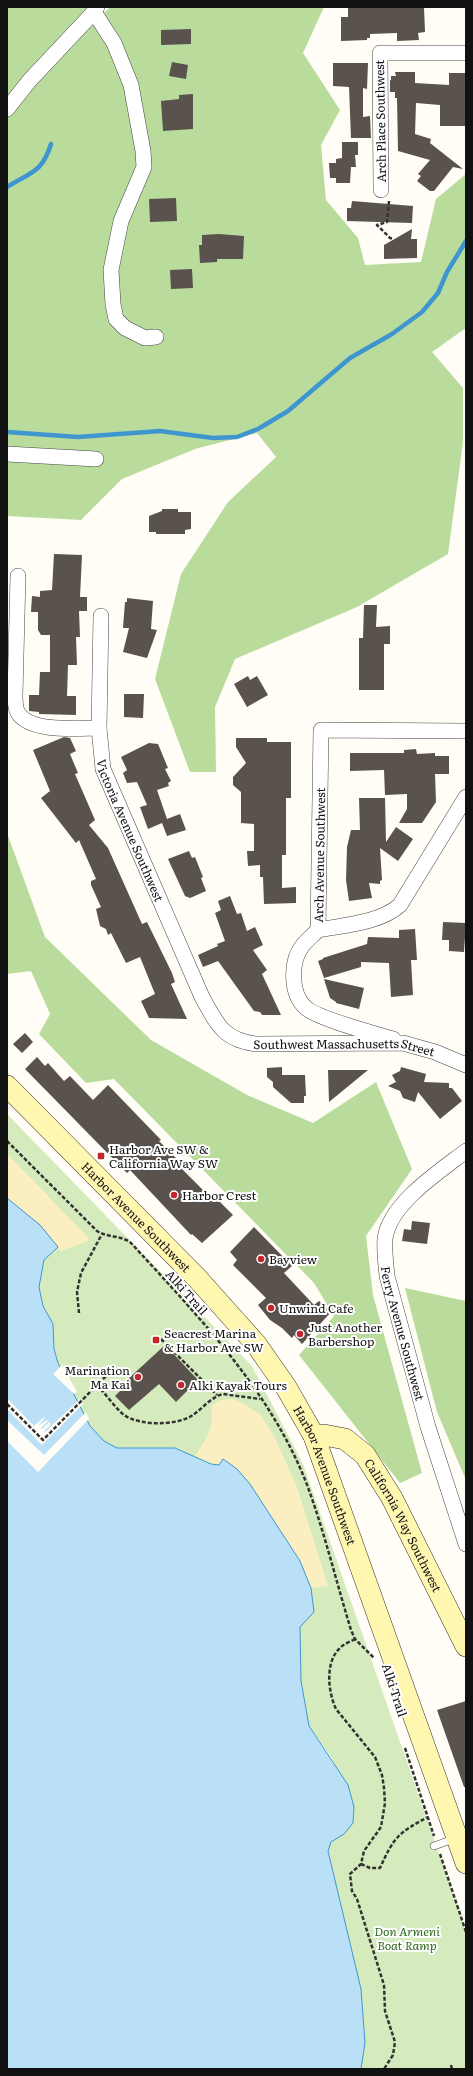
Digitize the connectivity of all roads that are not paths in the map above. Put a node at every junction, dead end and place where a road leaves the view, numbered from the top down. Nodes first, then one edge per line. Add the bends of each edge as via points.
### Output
1 (96, 9) edge
2 (466, 54) edge
3 (7, 109) edge
4 (381, 190) road end
5 (156, 337) dead end
6 (7, 454) edge
7 (96, 459) dead end
8 (18, 576) dead end
9 (102, 616) dead end
10 (99, 728) junction
11 (466, 731) edge
12 (466, 797) edge
13 (318, 930) junction
14 (222, 1030) joint
15 (404, 1043) junction
16 (466, 1065) edge
17 (7, 1086) edge
18 (466, 1151) edge
19 (314, 1436) junction
20 (466, 1544) edge
21 (466, 1646) edge
22 (458, 1838) junction
23 (435, 1845) road end
24 (466, 1863) edge

1 - 3 street via 30,80
1 - 5 street via 114,43 131,85 144,167 121,221 112,263 112,304 116,319 125,328 146,338
2 - 4 street, Arch Place Southwest via 380,53
6 - 7 street
8 - 10 street via 15,703 18,712 26,721 55,728
9 - 10 street, Victoria Avenue Southwest
10 - 14 street, Victoria Avenue Southwest via 103,769 202,997
11 - 13 street, Arch Avenue Southwest via 321,730
12 - 13 street via 400,905 393,912
13 - 15 street, Arch Avenue Southwest via 302,946 296,959 294,974 299,999 306,1008 318,1014
14 - 15 street, Southwest Massachusetts Street via 231,1038 256,1044
15 - 16 street, Southwest Massachusetts Street
17 - 19 main road, Harbor Avenue Southwest via 191,1272 256,1344 286,1387
18 - 20 street, Ferry Avenue Southwest via 403,1204 392,1219 385,1238 387,1276 428,1427
19 - 21 main road, California Way Southwest via 345,1439 365,1455 392,1498
19 - 22 main road, Harbor Avenue Southwest
22 - 23 lane
22 - 24 main road, Harbor Avenue Southwest

